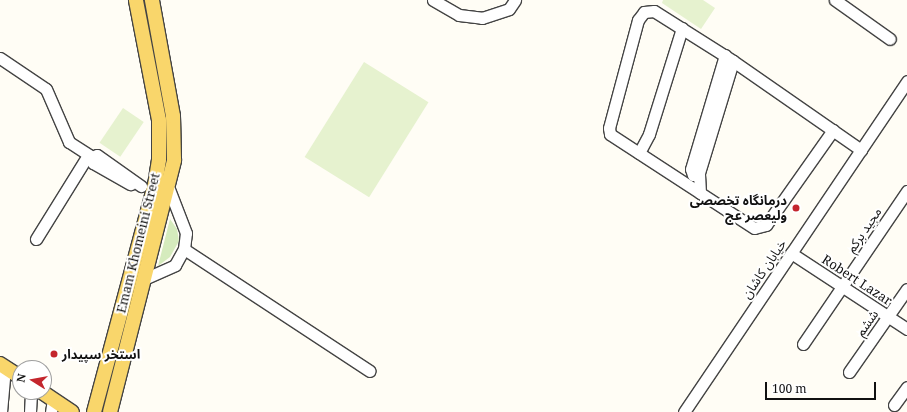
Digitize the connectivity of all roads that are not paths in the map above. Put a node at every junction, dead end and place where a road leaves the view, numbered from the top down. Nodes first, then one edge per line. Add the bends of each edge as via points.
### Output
1 (136, 0) edge
2 (152, 0) edge
3 (515, 0) edge
4 (835, 0) edge
5 (439, 2) edge
6 (682, 28) junction
7 (890, 39) dead end
8 (0, 58) edge
9 (729, 58) junction
10 (907, 82) edge
11 (833, 130) junction
12 (861, 150) junction
13 (639, 153) junction
14 (90, 156) junction
15 (695, 171) junction
16 (675, 177) junction
17 (155, 187) junction
18 (907, 191) edge
19 (700, 193) junction
20 (36, 238) dead end
21 (184, 249) junction
22 (791, 253) junction
23 (144, 279) junction
24 (842, 287) junction
25 (907, 288) edge
26 (888, 317) junction
27 (907, 329) edge
28 (803, 344) dead end
29 (2, 365) edge
30 (370, 371) dead end
31 (12, 372) edge
32 (849, 372) dead end
33 (907, 387) edge
34 (31, 400) edge
35 (49, 401) edge
36 (894, 405) dead end
37 (1, 412) edge
38 (30, 412) edge
39 (72, 412) edge
40 (94, 412) edge
41 (110, 412) edge
42 (684, 412) edge

1 - 17 main road, Emam Khomeini Street via 159,120 159,159
2 - 17 main road, Emam Khomeini Street via 173,116 174,160
3 - 5 street via 509,9 482,18 459,15
4 - 7 street
6 - 9 street
6 - 13 street via 649,134
6 - 13 street via 654,11 644,12 638,20 609,128 610,134
8 - 14 street via 46,90 69,142
9 - 11 street
9 - 15 street
10 - 12 street, خیابان کاشان
11 - 12 street
11 - 19 street via 766,226 749,226
12 - 22 street, خیابان کاشان
13 - 16 street
14 - 17 street via 92,163 125,177 134,186
14 - 20 street
15 - 16 street
15 - 19 street
16 - 19 street
17 - 21 street via 186,233
17 - 23 main road, Emam Khomeini Street
17 - 40 main road, Emam Khomeini Street
18 - 24 street, مجید برکم
21 - 23 street via 175,264
21 - 30 street
22 - 24 street, Robert Lazar
22 - 42 street, خیابان کاشان
23 - 41 main road, Emam Khomeini Street
24 - 26 street, Robert Lazar
24 - 28 street, مجید برکم
25 - 26 street, ششم
26 - 27 street, Robert Lazar
26 - 32 street, ششم
29 - 31 main road
29 - 37 street
33 - 36 street
34 - 38 street
35 - 39 main road

